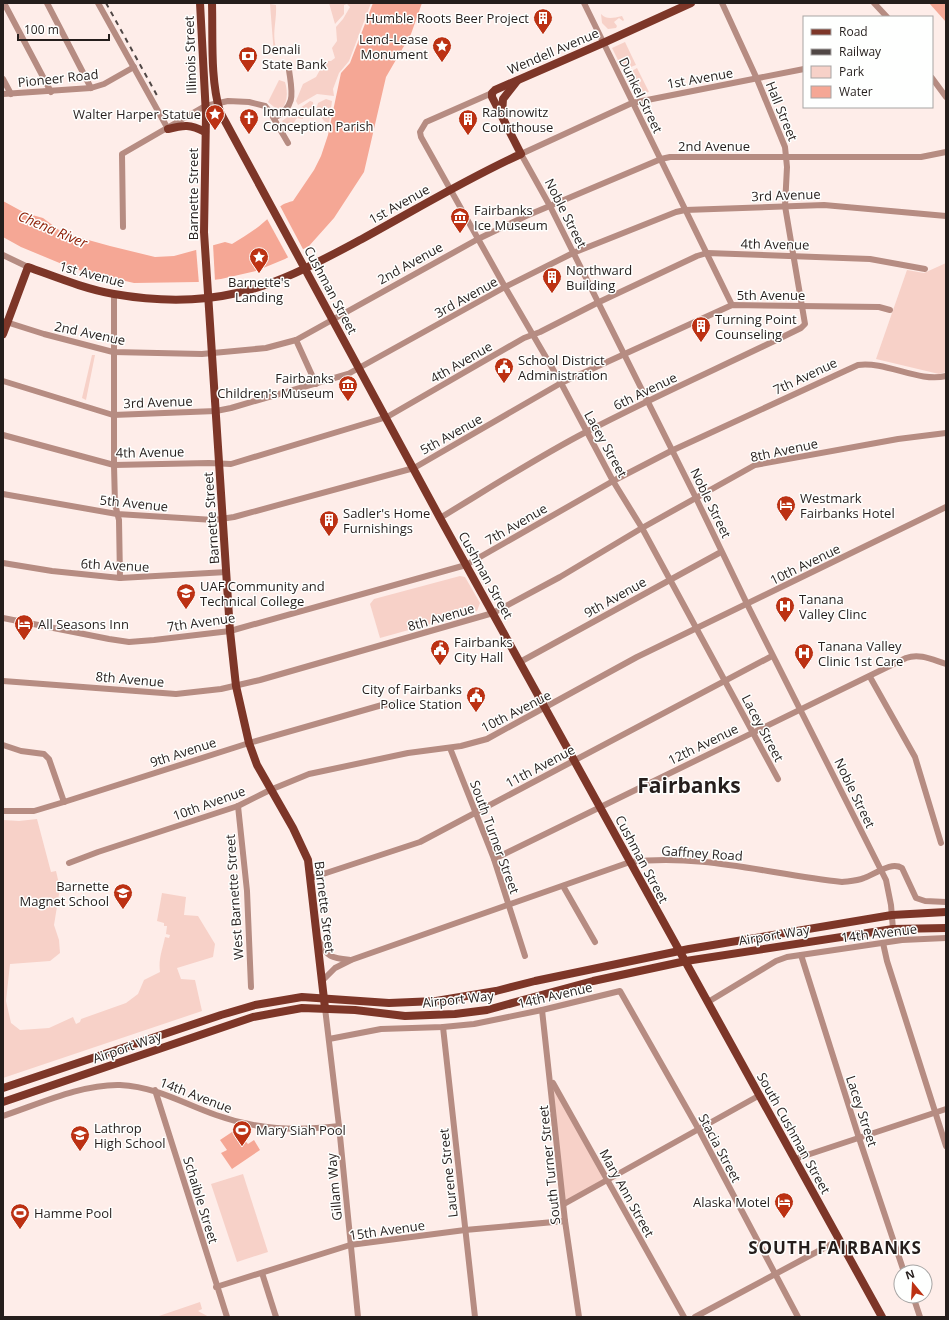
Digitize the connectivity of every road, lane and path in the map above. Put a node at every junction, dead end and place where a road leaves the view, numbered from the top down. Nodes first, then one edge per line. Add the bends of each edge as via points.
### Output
1 (4, 3) edge
2 (47, 3) edge
3 (98, 3) edge
4 (200, 3) edge
5 (212, 3) edge
6 (584, 3) edge
7 (691, 3) edge
8 (722, 3) edge
9 (874, 3) edge
10 (886, 16) edge
11 (603, 43) junction
12 (134, 67) junction
13 (289, 70) dead end
14 (803, 70) edge
15 (3, 79) edge
16 (757, 79) junction
17 (933, 79) edge
18 (518, 80) junction
19 (92, 88) junction
20 (52, 92) junction
21 (492, 93) junction
22 (3, 94) edge
23 (12, 94) junction
24 (946, 97) edge
25 (217, 103) junction
26 (632, 103) junction
27 (205, 106) junction
28 (502, 115) junction
29 (274, 118) junction
30 (426, 122) joint
31 (168, 129) junction
32 (205, 132) junction
33 (288, 143) dead end
34 (946, 152) edge
35 (521, 154) junction
36 (787, 157) junction
37 (661, 159) junction
38 (450, 189) junction
39 (267, 199) joint
40 (550, 206) junction
41 (785, 206) junction
42 (686, 210) junction
43 (946, 216) edge
44 (123, 227) dead end
45 (478, 239) junction
46 (573, 254) junction
47 (707, 254) junction
48 (3, 255) edge
49 (793, 256) junction
50 (303, 265) junction
51 (28, 267) junction
52 (925, 269) dead end
53 (505, 287) junction
54 (114, 294) junction
55 (208, 298) junction
56 (598, 303) junction
57 (732, 305) junction
58 (803, 306) junction
59 (890, 310) dead end
60 (333, 320) junction
61 (5, 322) edge
62 (3, 334) edge
63 (533, 335) junction
64 (296, 340) junction
65 (113, 352) junction
66 (212, 353) junction
67 (623, 354) junction
68 (360, 369) junction
69 (946, 376) edge
70 (3, 381) edge
71 (561, 383) junction
72 (316, 384) junction
73 (648, 402) junction
74 (216, 411) junction
75 (113, 415) junction
76 (387, 417) junction
77 (586, 432) junction
78 (946, 433) edge
79 (3, 435) edge
80 (671, 451) junction
81 (220, 464) junction
82 (114, 465) junction
83 (414, 468) junction
84 (613, 481) junction
85 (3, 494) edge
86 (696, 498) junction
87 (946, 507) edge
88 (117, 514) junction
89 (440, 518) junction
90 (224, 519) junction
91 (642, 528) junction
92 (721, 552) junction
93 (3, 563) edge
94 (466, 565) junction
95 (227, 572) junction
96 (120, 578) junction
97 (669, 580) junction
98 (746, 604) junction
99 (493, 613) junction
100 (3, 618) edge
101 (697, 628) junction
102 (230, 631) junction
103 (772, 656) junction
104 (520, 662) junction
105 (946, 664) edge
106 (870, 677) junction
107 (725, 680) junction
108 (3, 681) edge
109 (236, 686) junction
110 (401, 703) dead end
111 (546, 708) junction
112 (800, 710) junction
113 (753, 731) junction
114 (248, 743) junction
115 (3, 745) edge
116 (450, 748) junction
117 (575, 760) junction
118 (778, 778) dead end
119 (270, 790) junction
120 (64, 802) junction
121 (238, 806) junction
122 (600, 807) junction
123 (3, 811) edge
124 (475, 813) junction
125 (942, 843) dead end
126 (494, 859) junction
127 (630, 862) junction
128 (69, 863) dead end
129 (881, 871) junction
130 (311, 878) junction
131 (563, 886) junction
132 (946, 902) edge
133 (509, 906) junction
134 (946, 912) edge
135 (892, 915) junction
136 (946, 928) edge
137 (893, 929) junction
138 (317, 938) junction
139 (946, 938) edge
140 (594, 942) dead end
141 (883, 943) junction
142 (679, 950) junction
143 (800, 955) junction
144 (525, 956) dead end
145 (351, 960) junction
146 (686, 961) junction
147 (322, 981) junction
148 (251, 987) dead end
149 (620, 991) joint
150 (324, 998) junction
151 (708, 1002) junction
152 (325, 1008) junction
153 (542, 1010) junction
154 (443, 1027) junction
155 (329, 1039) junction
156 (551, 1080) junction
157 (3, 1088) edge
158 (155, 1090) junction
159 (760, 1095) junction
160 (3, 1102) edge
161 (946, 1110) edge
162 (935, 1113) junction
163 (3, 1116) edge
164 (339, 1126) junction
165 (699, 1130) junction
166 (859, 1138) junction
167 (946, 1146) edge
168 (795, 1159) junction
169 (608, 1180) junction
170 (564, 1204) junction
171 (565, 1220) junction
172 (465, 1230) junction
173 (839, 1240) junction
174 (350, 1245) junction
175 (901, 1264) edge
176 (262, 1273) junction
177 (774, 1274) junction
178 (216, 1286) junction
179 (916, 1304) edge
180 (227, 1317) edge
181 (276, 1317) edge
182 (358, 1317) edge
183 (475, 1317) edge
184 (579, 1317) edge
185 (684, 1317) edge
186 (695, 1317) edge
187 (798, 1317) edge
188 (882, 1317) edge
189 (920, 1317) edge

1 - 20 street
2 - 19 street
3 - 12 street
4 - 27 main road, Illinois Street
5 - 25 main road, Illinois Street via 213,65
6 - 11 street, Dunkel Street
7 - 11 main road, Wendell Avenue
8 - 16 street, Hall Street
9 - 10 street
11 - 18 main road, Wendell Avenue
11 - 26 street, Dunkel Street
12 - 19 street, Pioneer Road
12 - 31 street
13 - 29 street via 291,101 288,108
14 - 16 street, 1st Avenue
15 - 23 street
16 - 26 street, 1st Avenue
16 - 36 street, Hall Street
17 - 24 street
18 - 21 main road, Wendell Avenue via 497,88
18 - 28 main road via 505,95
19 - 20 street, Pioneer Road
20 - 23 street, Pioneer Road
21 - 28 main road, Noble Street
21 - 30 street, Wendell Avenue
22 - 23 street, Pioneer Road
25 - 27 street
25 - 29 street via 259,104 265,106
25 - 39 main road, Illinois Street
26 - 35 street, 1st Avenue
26 - 37 street, Dunkel Street
27 - 31 street
27 - 32 main road, Barnette Street
28 - 35 main road, Noble Street
29 - 33 street
30 - 38 street, Lacey Street via 420,132 421,137
31 - 32 main road via 185,125 195,126
31 - 44 street via 122,154
32 - 55 main road, Barnette Street via 204,232
34 - 36 street, 2nd Avenue via 921,157
35 - 38 main road, 1st Avenue
35 - 40 street, Noble Street
36 - 37 street, 2nd Avenue
36 - 41 street, Hall Street
37 - 40 street, 2nd Avenue
37 - 42 street, Dunkel Street
38 - 45 street, Lacey Street
38 - 50 main road, 1st Avenue via 333,255
39 - 50 main road, Cushman Street
40 - 45 street, 2nd Avenue
40 - 46 street, Noble Street
41 - 42 street, 3rd Avenue
41 - 43 street, 3rd Avenue via 824,205
41 - 49 street, Hall Street
42 - 46 street, 3rd Avenue
42 - 47 street, Dunkel Street
45 - 53 street, Lacey Street
45 - 60 street, 2nd Avenue
46 - 53 street, 3rd Avenue
46 - 56 street, Noble Street
47 - 49 street, 4th Avenue
47 - 56 street, 4th Avenue via 697,256
47 - 57 street, Dunkel Street
48 - 51 street, 1st Avenue
49 - 52 street, 4th Avenue via 870,259
49 - 58 street, Hall Street
50 - 55 main road, 1st Avenue via 258,287
50 - 60 main road, Cushman Street
51 - 54 main road, 1st Avenue
51 - 61 main road
53 - 63 street, Lacey Street
53 - 68 street, 3rd Avenue
54 - 55 main road, 1st Avenue via 156,298
54 - 65 street
55 - 66 main road, Barnette Street
56 - 63 street, 4th Avenue
56 - 67 street, Noble Street
57 - 58 street, 5th Avenue
57 - 67 street, 5th Avenue
58 - 59 street, 5th Avenue via 878,307
58 - 73 street, 6th Avenue via 806,320 801,328
60 - 64 street, 2nd Avenue
60 - 68 main road, Cushman Street
61 - 62 main road
61 - 65 street, 2nd Avenue
63 - 71 street, Lacey Street
63 - 76 street, 4th Avenue
64 - 66 street, 2nd Avenue via 266,348
64 - 72 street
65 - 66 street, 2nd Avenue
65 - 75 street
66 - 74 main road, Barnette Street
67 - 71 street, 5th Avenue
67 - 73 street, Noble Street
68 - 72 street, 3rd Avenue
68 - 76 main road, Cushman Street
69 - 80 street, 7th Avenue via 940,378 872,364 858,364
70 - 75 street, 3rd Avenue
71 - 77 street, Lacey Street
71 - 83 street, 5th Avenue
72 - 74 street, 3rd Avenue
73 - 77 street, 6th Avenue
73 - 80 street, Noble Street
74 - 75 street, 3rd Avenue
74 - 81 main road, Barnette Street
75 - 82 street
76 - 81 street, 4th Avenue via 231,464
76 - 83 main road, Cushman Street
77 - 84 street, Lacey Street
77 - 89 street, 6th Avenue
78 - 86 street, 8th Avenue via 898,439 755,465
79 - 82 street, 4th Avenue
80 - 84 street, 7th Avenue
80 - 86 street, Noble Street
81 - 82 street, 4th Avenue
81 - 90 main road, Barnette Street
82 - 88 street
83 - 89 main road, Cushman Street
83 - 90 street, 5th Avenue
84 - 91 street, Lacey Street
84 - 94 street, 7th Avenue
85 - 88 street, 5th Avenue
86 - 91 street, 8th Avenue
86 - 92 street, Noble Street
87 - 98 street, 10th Avenue
88 - 90 street, 5th Avenue
88 - 96 street
89 - 94 main road, Cushman Street
90 - 95 main road, Barnette Street
91 - 97 street, Lacey Street
91 - 99 street, 8th Avenue
92 - 97 street, 9th Avenue
92 - 98 street, Noble Street
93 - 96 street, 6th Avenue
94 - 99 main road, Cushman Street
94 - 102 street, 7th Avenue
95 - 96 street, 6th Avenue
95 - 102 main road, Barnette Street
97 - 101 street, Lacey Street
97 - 104 street, 9th Avenue
98 - 101 street, 10th Avenue
98 - 103 street, Noble Street
99 - 104 main road, Cushman Street
99 - 109 street, 8th Avenue
100 - 102 street, 7th Avenue via 129,642
101 - 107 street, Lacey Street
101 - 111 street, 10th Avenue via 637,657
102 - 109 main road, Barnette Street
103 - 107 street, 11th Avenue
103 - 112 street, Noble Street
104 - 111 main road, Cushman Street
105 - 106 street, 12th Avenue via 913,655
106 - 112 street, 12th Avenue
106 - 125 street via 915,758
107 - 113 street, Lacey Street
107 - 117 street, 11th Avenue
108 - 109 street, 8th Avenue via 176,694
109 - 114 main road, Barnette Street
110 - 114 street, 9th Avenue via 382,705
111 - 116 street, 10th Avenue via 487,739
111 - 117 main road, Cushman Street
112 - 113 street, 12th Avenue
112 - 129 street, Noble Street
113 - 118 street, Lacey Street
113 - 122 street, 12th Avenue
114 - 119 main road, Barnette Street
114 - 120 street, 9th Avenue
115 - 120 street via 21,751 44,754
116 - 119 street, 10th Avenue via 408,753 309,774
116 - 124 street, South Turner Street
117 - 122 main road, Cushman Street
117 - 124 street, 11th Avenue
119 - 121 street, 10th Avenue
119 - 130 main road, Barnette Street via 304,849
120 - 123 street, 9th Avenue via 34,811
121 - 128 street, 10th Avenue
121 - 148 street, West Barnette Street via 247,891
122 - 126 street, 12th Avenue
122 - 127 main road, Cushman Street
124 - 126 street, South Turner Street
124 - 130 street, 11th Avenue via 420,842
126 - 133 street, South Turner Street
127 - 129 street, Gaffney Road via 698,861 842,882 863,879
127 - 131 street, Gaffney Road
127 - 142 main road, Cushman Street
129 - 132 street, Gaffney Road via 898,865 906,874 916,898
129 - 135 street, Noble Street via 889,890
130 - 138 main road, Barnette Street
131 - 133 street, Gaffney Road
131 - 140 street
133 - 144 street, South Turner Street
133 - 145 street, Gaffney Road
134 - 135 main road, Airport Way
135 - 137 street, Noble Street
135 - 142 main road, Airport Way
136 - 137 main road, Airport Way
137 - 146 main road, Airport Way
138 - 145 street, Gaffney Road via 324,951 333,958
138 - 147 main road, Barnette Street
139 - 141 street, 14th Avenue
141 - 143 street, 14th Avenue
141 - 162 street
142 - 146 main road, Cushman Street
142 - 150 main road, Airport Way via 496,991 436,1001 390,1003
143 - 151 street, 14th Avenue via 776,961
143 - 166 street, Lacey Street
145 - 147 street, Gaffney Road via 335,968
146 - 151 main road, South Cushman Street
146 - 152 main road, Airport Way via 487,1010 405,1016
147 - 150 main road, Barnette Street
149 - 153 street, 14th Avenue
149 - 165 street, Stacia Street
150 - 152 main road, Barnette Street
150 - 157 main road, Airport Way via 294,998 254,1005
151 - 159 main road, South Cushman Street
152 - 155 street, Gillam Way
152 - 160 main road, Airport Way via 302,1008 253,1017
153 - 154 street, 14th Avenue via 474,1024
153 - 156 street, South Turner Street
154 - 155 street, 14th Avenue via 381,1029
154 - 172 street, Laurene Street
155 - 164 street, Gillam Way
156 - 169 street, Mary Ann Street
156 - 170 street, South Turner Street
158 - 163 street, 14th Avenue via 120,1085 93,1086
158 - 164 street, 14th Avenue via 216,1115 247,1124 291,1130
158 - 178 street, Schaible Street
159 - 165 street
159 - 168 main road, South Cushman Street
161 - 162 street
162 - 166 street
162 - 167 street
164 - 174 street, Gillam Way
165 - 169 street
165 - 177 street, Stacia Street
166 - 168 street
166 - 175 street, Lacey Street
168 - 173 main road, South Cushman Street
169 - 170 street
169 - 185 street, Mary Ann Street
170 - 171 street, South Turner Street
171 - 172 street, 15th Avenue
171 - 184 street, South Turner Street
172 - 174 street, 15th Avenue
172 - 183 street, Laurene Street
173 - 177 street
173 - 188 main road, South Cushman Street
174 - 176 street, 15th Avenue
174 - 182 street, Gillam Way
176 - 178 street, 15th Avenue
176 - 181 street
177 - 186 street
177 - 187 street, Stacia Street
178 - 180 street, Schaible Street
179 - 189 street

